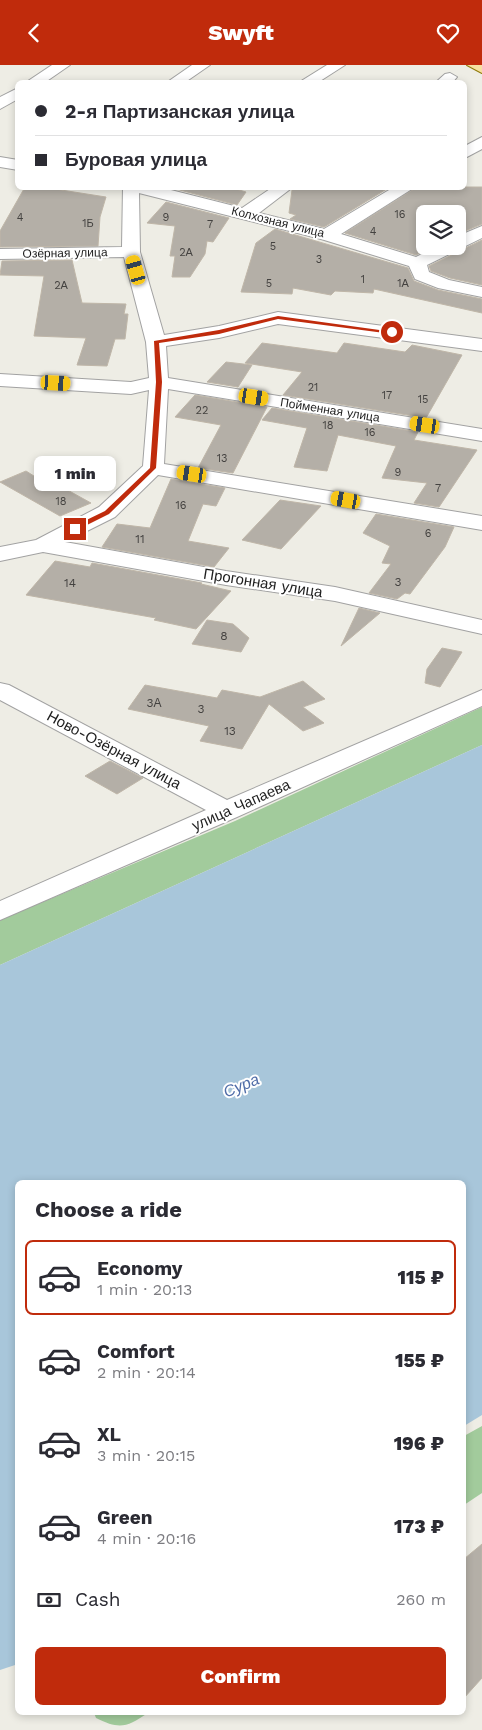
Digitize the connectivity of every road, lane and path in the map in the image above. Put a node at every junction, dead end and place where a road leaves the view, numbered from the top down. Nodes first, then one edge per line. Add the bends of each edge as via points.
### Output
1 (63, 65) edge
2 (203, 65) edge
3 (338, 65) edge
4 (474, 65) edge
5 (482, 69) edge
6 (37, 80) edge
7 (178, 80) edge
8 (311, 80) edge
9 (15, 94) edge
10 (0, 104) edge
11 (482, 142) edge
12 (467, 152) edge
13 (0, 162) edge
14 (15, 164) edge
15 (131, 190) edge
16 (149, 190) edge
17 (281, 190) edge
18 (402, 190) edge
19 (245, 214) junction
20 (482, 231) edge
21 (327, 235) junction
22 (466, 239) edge
23 (131, 252) junction
24 (0, 254) edge
25 (433, 255) edge
26 (417, 263) junction
27 (482, 292) edge
28 (156, 342) junction
29 (482, 345) edge
30 (0, 380) edge
31 (159, 382) junction
32 (482, 435) edge
33 (153, 468) junction
34 (482, 523) edge
35 (43, 545) junction
36 (0, 554) edge
37 (482, 627) edge
38 (0, 690) edge
39 (482, 697) edge
40 (228, 811) junction
41 (0, 911) edge

1 - 6 street
2 - 7 street
3 - 8 street
4 - 5 main road
9 - 10 street
11 - 12 street
13 - 14 street
15 - 23 street
16 - 19 street, Колхозная улица
17 - 19 street
18 - 21 street
19 - 21 street, Колхозная улица
20 - 22 street
21 - 26 street, Колхозная улица
23 - 24 street, Озёрная улица
23 - 28 street
25 - 26 street
26 - 27 street via 421,275
28 - 29 street via 219,332 278,317
28 - 31 street
30 - 31 street, Пойменная улица via 131,388
31 - 32 street, Пойменная улица
31 - 33 street
33 - 34 street
33 - 35 street via 107,512
35 - 36 street
35 - 37 street, Прогонная улица via 335,594
38 - 40 street, Ново-Озёрная улица
39 - 40 street, улица Чапаева
40 - 41 street, улица Чапаева

